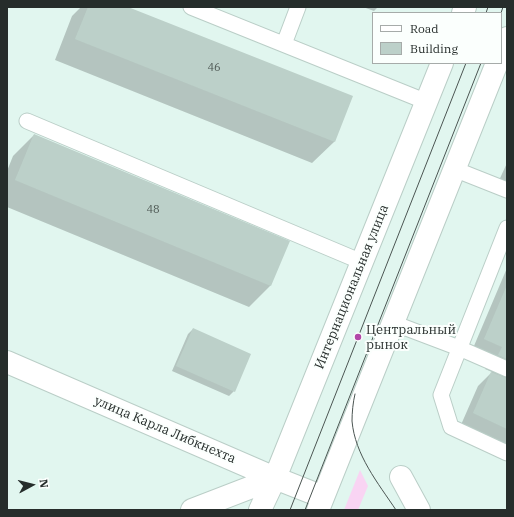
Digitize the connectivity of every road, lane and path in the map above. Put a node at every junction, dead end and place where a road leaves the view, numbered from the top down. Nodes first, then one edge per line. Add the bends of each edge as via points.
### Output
1 (191, 7) edge
2 (298, 7) edge
3 (507, 38) edge
4 (284, 44) junction
5 (502, 50) edge
6 (442, 64) edge
7 (497, 64) edge
8 (427, 102) junction
9 (26, 121) dead end
10 (454, 169) junction
11 (507, 190) edge
12 (507, 228) edge
13 (362, 262) junction
14 (393, 323) junction
15 (460, 348) junction
16 (7, 362) edge
17 (507, 369) edge
18 (507, 453) edge
19 (401, 477) dead end
20 (274, 478) junction
21 (321, 504) edge
22 (192, 510) edge
23 (260, 510) edge
24 (419, 510) edge

1 - 4 lane
2 - 4 lane
3 - 5 main road
4 - 8 lane
6 - 8 main road, Интернациональная улица
7 - 10 main road
8 - 13 main road, Интернациональная улица
9 - 13 lane
10 - 11 lane
10 - 14 main road
12 - 15 lane
13 - 20 main road, Интернациональная улица
14 - 15 lane
14 - 21 main road
15 - 17 lane
15 - 18 lane via 441,395 452,427
16 - 20 main road, улица Карла Либкнехта
19 - 24 main road
20 - 21 main road, улица Карла Либкнехта
20 - 22 main road
20 - 23 main road, Интернациональная улица

